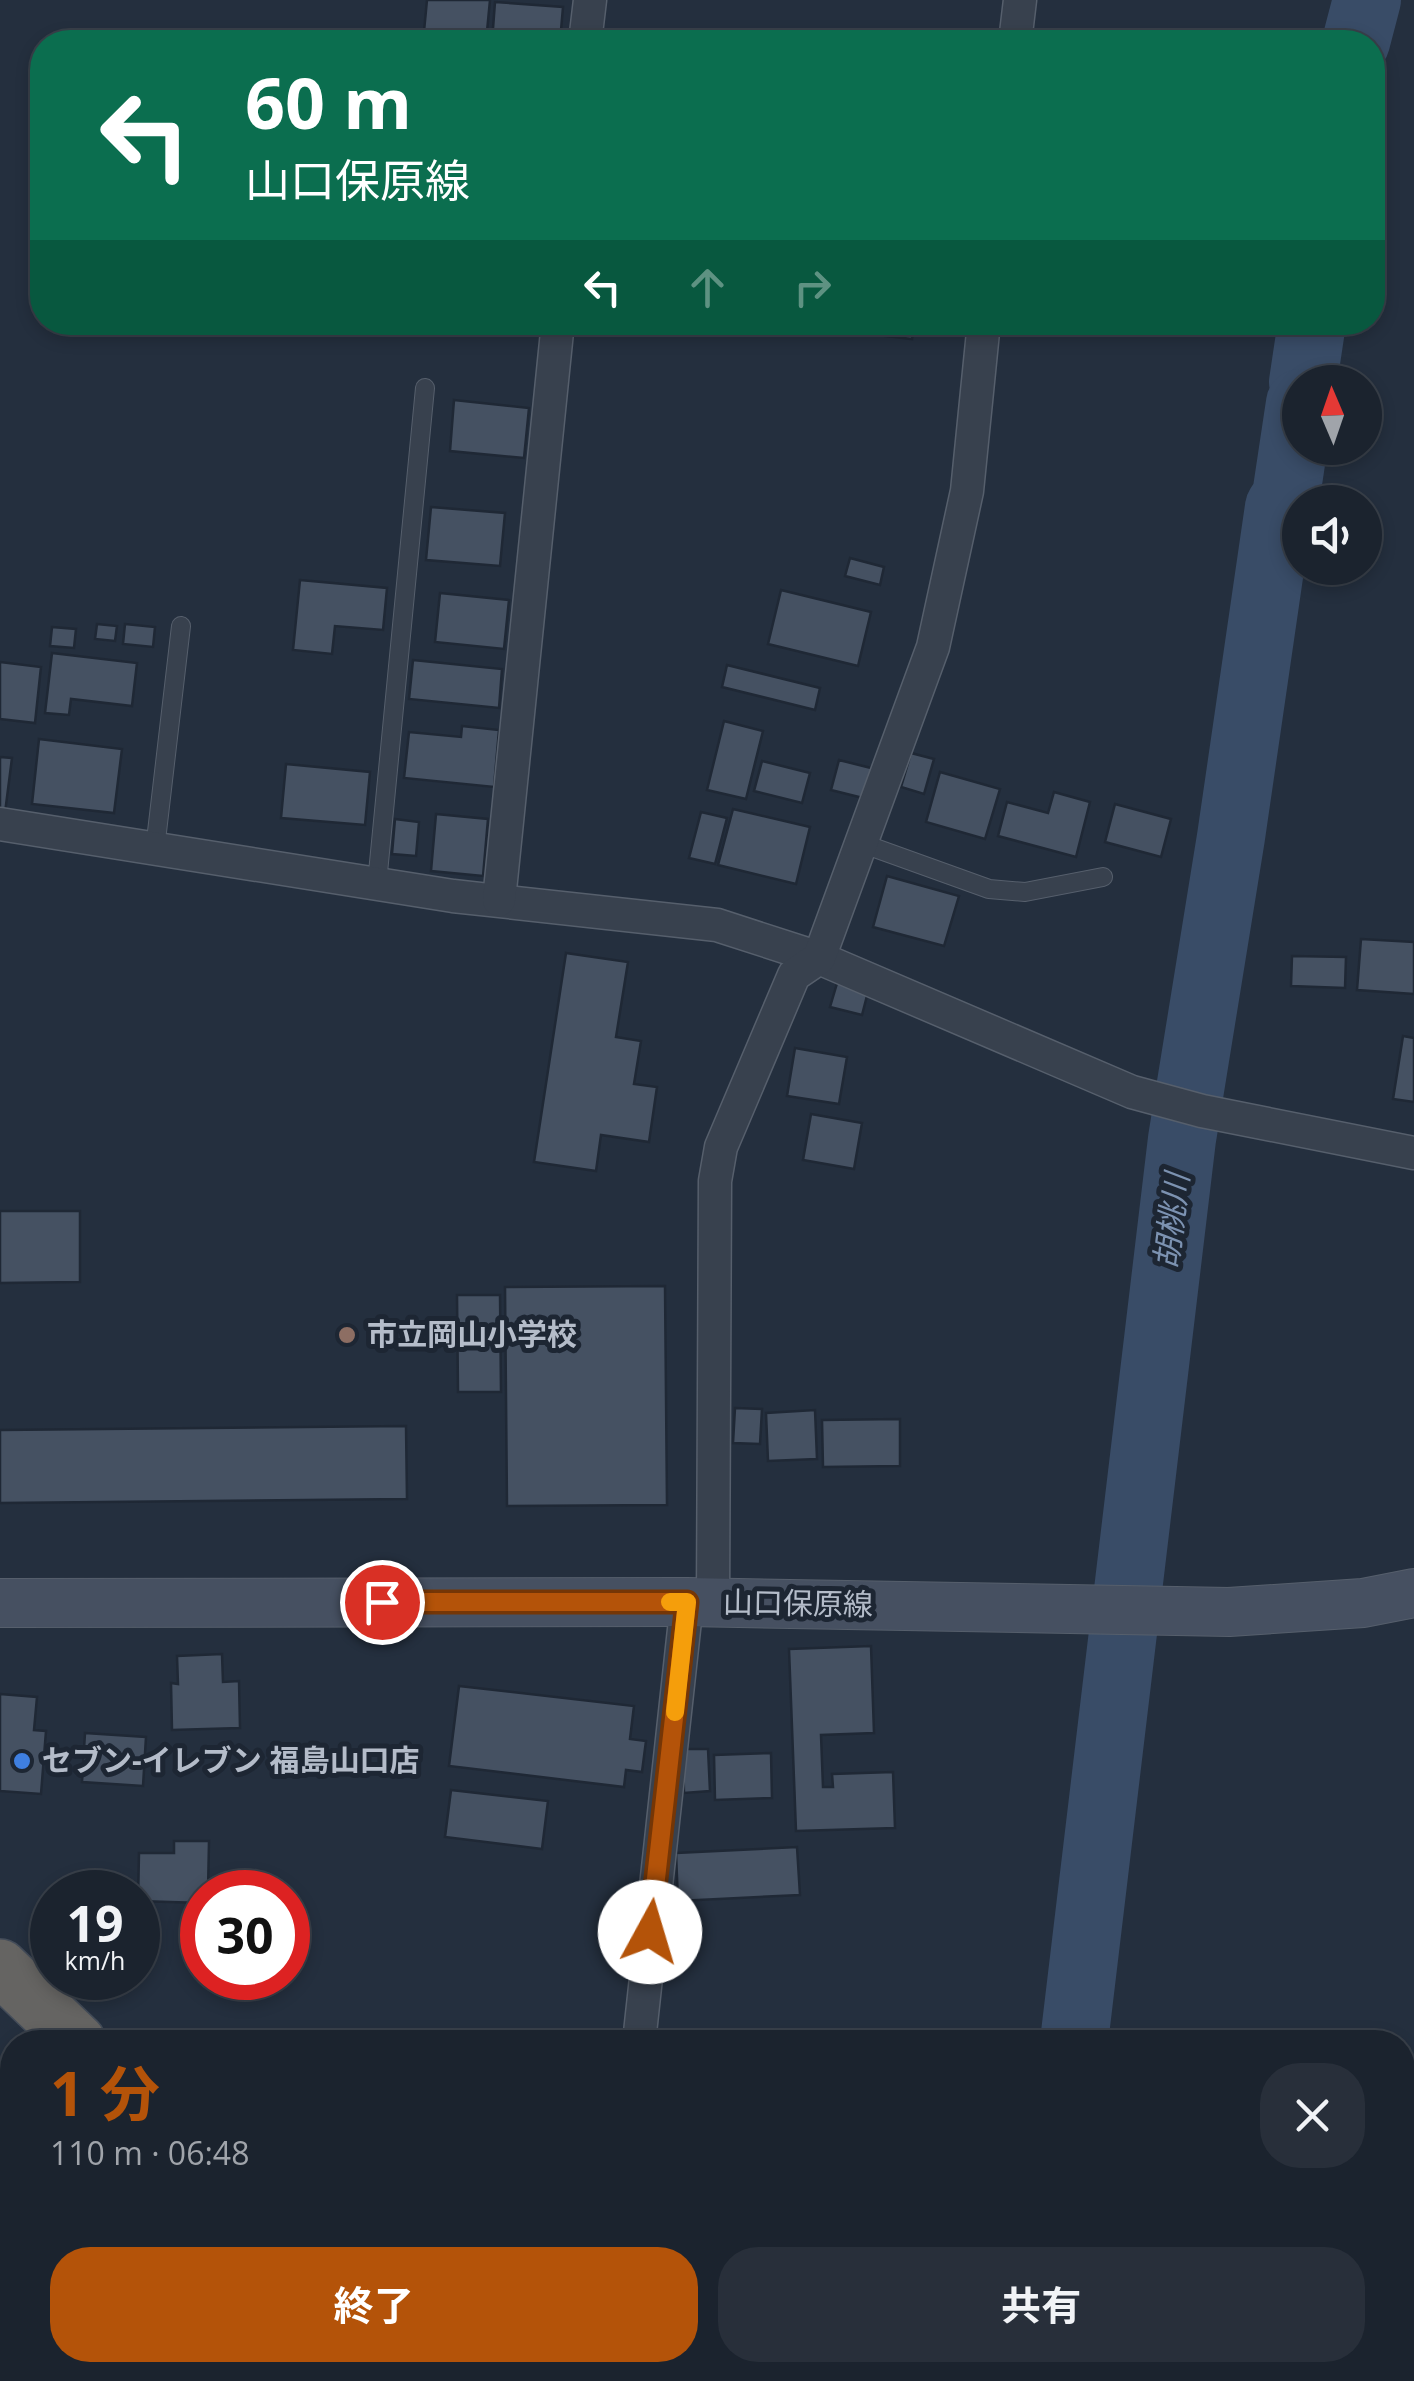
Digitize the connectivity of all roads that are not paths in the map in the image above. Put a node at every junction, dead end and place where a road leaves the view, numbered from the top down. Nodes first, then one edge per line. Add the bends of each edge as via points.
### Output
1 (590, 0) edge
2 (1020, 0) edge
3 (586, 30) edge
4 (1016, 30) edge
5 (557, 335) edge
6 (983, 335) edge
7 (424, 388) dead end
8 (181, 626) dead end
9 (0, 824) edge
10 (861, 843) junction
11 (155, 849) junction
12 (1103, 877) dead end
13 (377, 883) junction
14 (499, 900) junction
15 (819, 958) junction
16 (1414, 1154) edge
17 (1414, 1594) edge
18 (700, 1602) junction
19 (0, 1603) edge
20 (0, 1967) edge
21 (66, 2030) edge
22 (640, 2030) edge

1 - 3 street
2 - 4 street
5 - 14 street
6 - 10 street via 967,491 950,577 933,647
7 - 13 lane
8 - 11 lane
9 - 11 street
10 - 12 lane via 989,889 1025,892
10 - 15 street
11 - 13 street
13 - 14 street
14 - 15 street via 718,925
15 - 16 street via 1132,1092
15 - 18 street via 794,976 785,993 721,1148
17 - 18 main road, 山口保原線 via 1229,1612
18 - 19 main road, 山口保原線
18 - 22 street
20 - 21 highway

